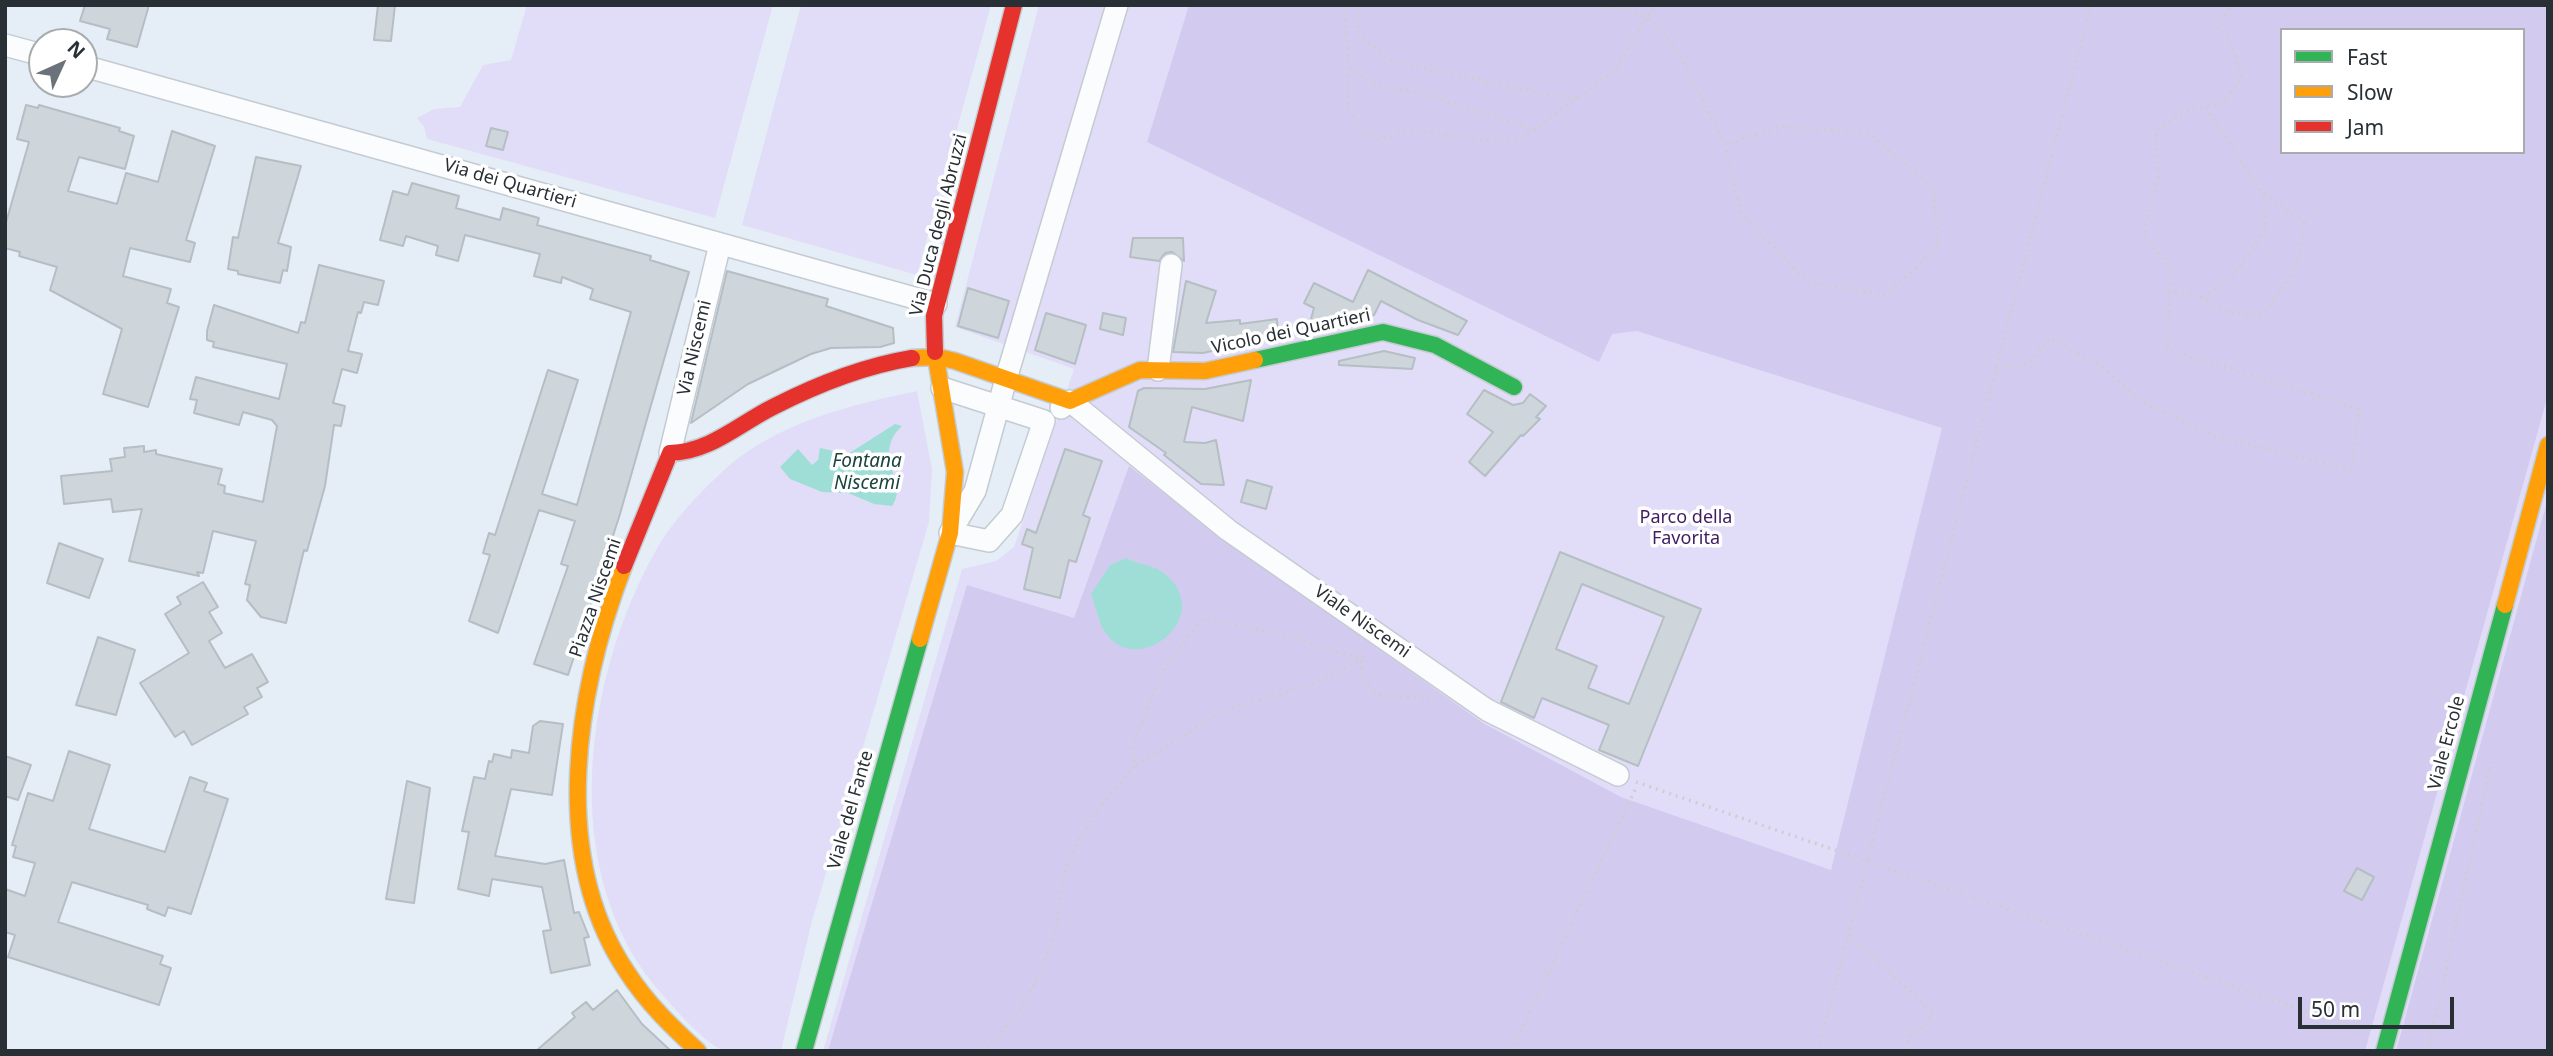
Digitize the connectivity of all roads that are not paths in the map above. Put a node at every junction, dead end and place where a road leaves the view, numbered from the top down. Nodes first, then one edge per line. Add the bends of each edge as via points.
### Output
1 (1014, 5) edge
2 (1117, 5) edge
3 (7, 49) edge
4 (28, 53) edge
5 (98, 70) edge
6 (720, 244) junction
7 (1171, 265) dead end
8 (936, 304) junction
9 (936, 356) junction
10 (1158, 370) junction
11 (1006, 379) junction
12 (1514, 387) dead end
13 (942, 388) junction
14 (1070, 401) junction
15 (999, 405) junction
16 (1044, 421) junction
17 (2548, 445) edge
18 (670, 453) junction
19 (950, 533) junction
20 (938, 581) joint
21 (1618, 775) road end
22 (2385, 1045) edge
23 (698, 1051) edge
24 (804, 1051) edge

1 - 8 street, Via Duca degli Abruzzi
2 - 11 street
3 - 4 street
5 - 6 street, Via dei Quartieri
6 - 8 street, Via dei Quartieri
6 - 18 street, Via Niscemi
7 - 10 street
8 - 9 street, Via Duca degli Abruzzi
9 - 11 street
9 - 13 street, Via Duca degli Abruzzi
9 - 18 street via 823,384 769,408 696,451
10 - 12 street, Vicolo dei Quartieri via 1205,371 1383,332 1472,361
10 - 14 street, Vicolo dei Quartieri via 1140,370
11 - 14 street
11 - 15 street
13 - 15 street
13 - 19 street, Via Duca degli Abruzzi via 955,472
14 - 16 street
14 - 21 street, Viale Niscemi via 1228,530 1487,710
15 - 16 street
15 - 19 street via 975,491
16 - 19 street via 1012,515 989,541
17 - 22 street, Viale Ercole
18 - 23 street, Piazza Niscemi via 593,659 579,744 577,828 595,908 615,952 658,1013
19 - 20 street, Via Duca degli Abruzzi
20 - 24 street, Viale del Fante

